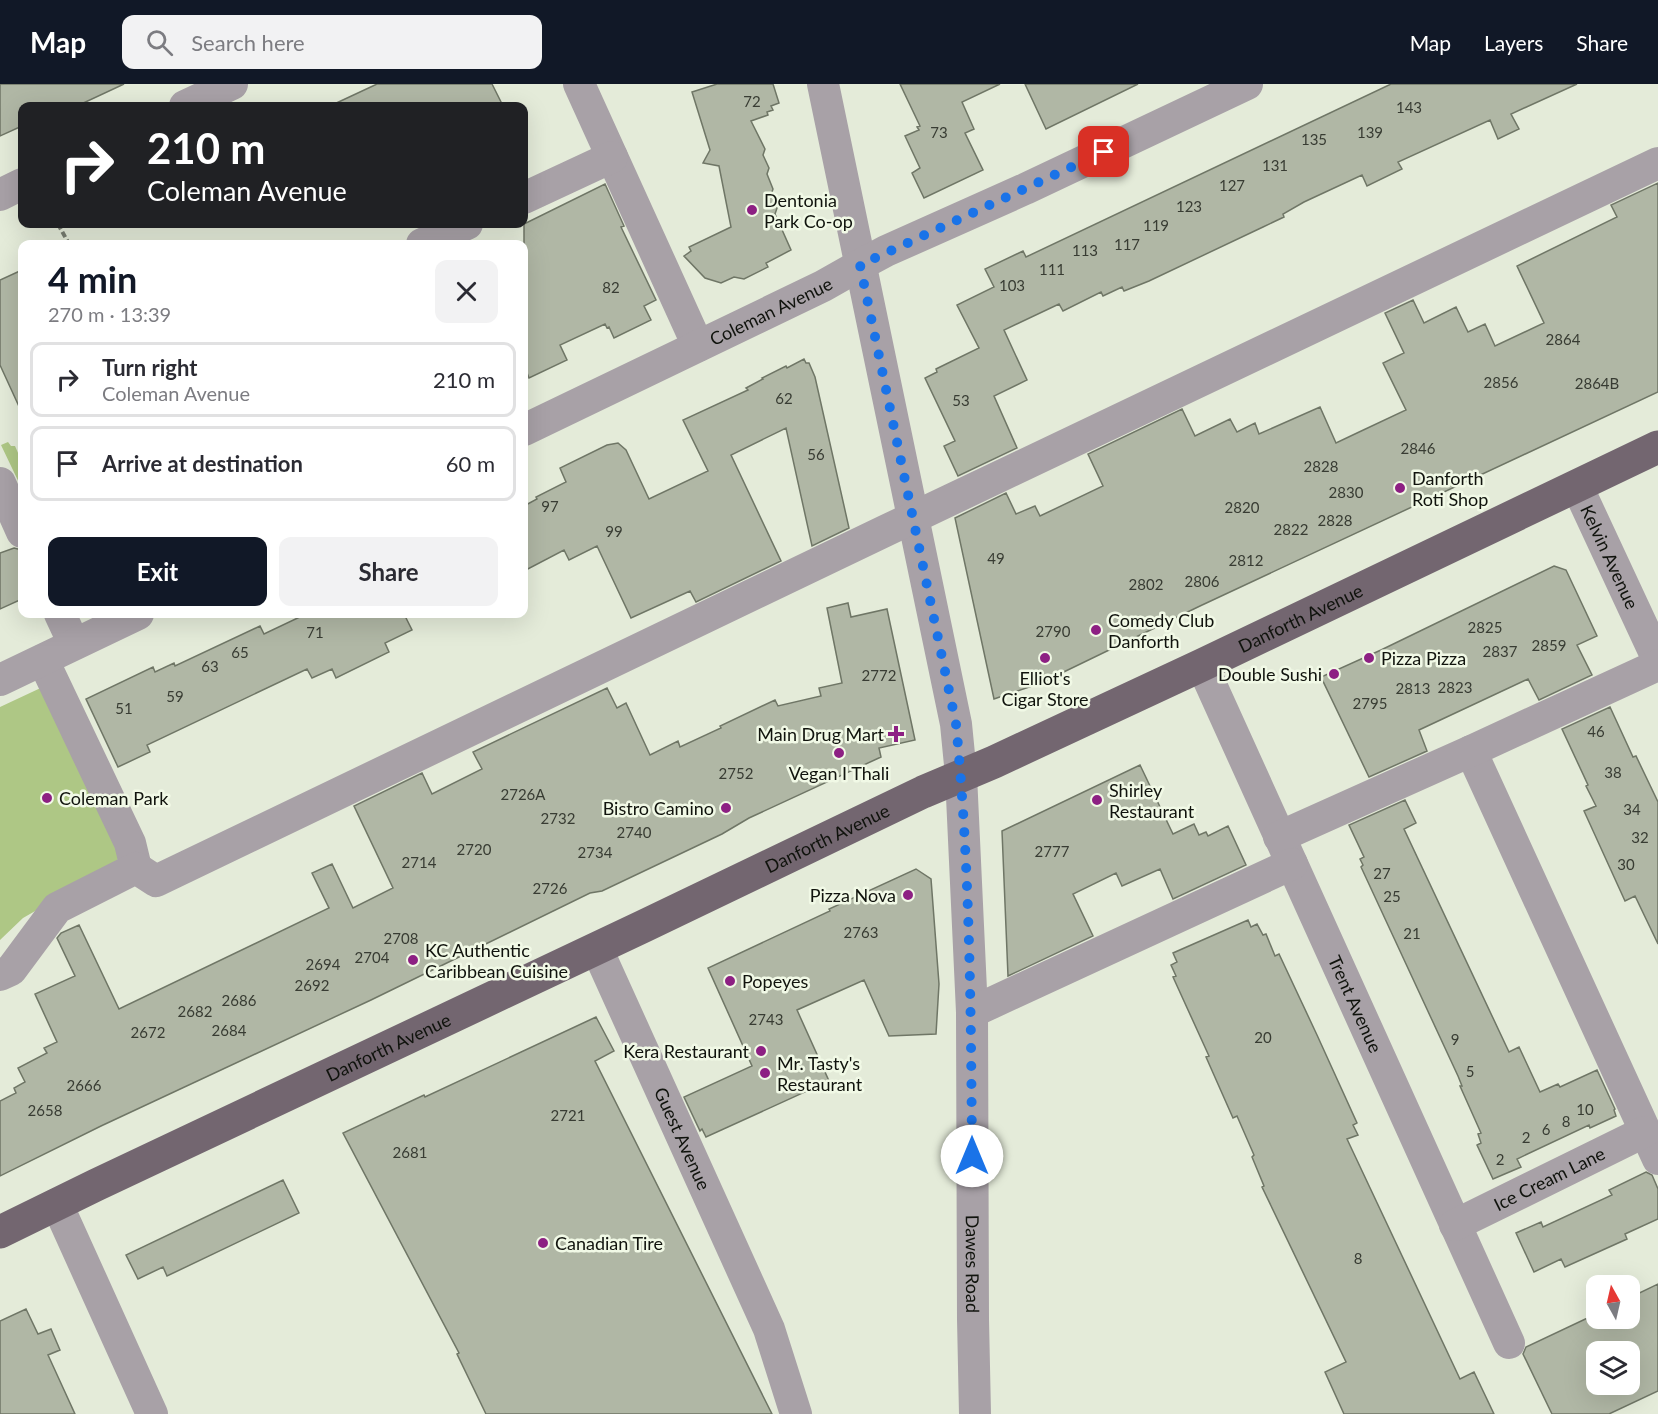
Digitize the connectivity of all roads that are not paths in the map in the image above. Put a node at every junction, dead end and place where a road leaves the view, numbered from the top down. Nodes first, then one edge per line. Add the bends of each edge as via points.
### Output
1 (232, 84) edge
2 (579, 84) edge
3 (823, 84) edge
4 (1247, 84) edge
5 (194, 102) edge
6 (612, 157) junction
7 (1658, 164) edge
8 (18, 186) edge
9 (0, 195) edge
10 (528, 196) edge
11 (458, 228) edge
12 (431, 240) edge
13 (860, 265) junction
14 (698, 346) junction
15 (528, 428) edge
16 (1658, 447) edge
17 (0, 483) edge
18 (1577, 486) junction
19 (913, 518) junction
20 (18, 523) edge
21 (62, 618) edge
22 (129, 618) edge
23 (74, 644) junction
24 (44, 660) junction
25 (1658, 660) edge
26 (1658, 664) edge
27 (1202, 665) junction
28 (0, 680) edge
29 (1471, 751) junction
30 (961, 775) junction
31 (1286, 851) junction
32 (136, 868) junction
33 (597, 948) junction
34 (0, 975) edge
35 (972, 1012) junction
36 (1651, 1145) edge
37 (57, 1204) junction
38 (1455, 1225) junction
39 (0, 1232) edge
40 (1509, 1343) dead end
41 (152, 1414) edge
42 (796, 1414) edge
43 (975, 1414) edge

1 - 5 street
2 - 6 street
3 - 13 street, Dawes Road
4 - 13 street, Coleman Avenue
6 - 10 street
6 - 14 street
7 - 19 street
8 - 9 street
11 - 12 street
13 - 14 street, Coleman Avenue
13 - 19 street, Dawes Road
14 - 15 street, Coleman Avenue
16 - 18 main road, Danforth Avenue
17 - 20 street
18 - 25 street, Kelvin Avenue
18 - 27 main road, Danforth Avenue
19 - 30 street, Dawes Road via 956,724
19 - 32 street via 156,881
21 - 23 street
22 - 23 street
23 - 24 street
24 - 28 street
24 - 32 street via 130,843
26 - 29 street
27 - 30 main road, Danforth Avenue
27 - 31 street, Trent Avenue
29 - 31 street
29 - 36 street
30 - 33 main road, Danforth Avenue
30 - 35 street, Dawes Road
31 - 35 street
31 - 38 street, Trent Avenue
32 - 34 street via 57,908 11,970
33 - 37 main road, Danforth Avenue
33 - 42 street, Guest Avenue via 769,1329
35 - 43 street, Dawes Road
36 - 38 street, Ice Cream Lane
37 - 39 main road, Danforth Avenue
37 - 41 street
38 - 40 street, Trent Avenue

